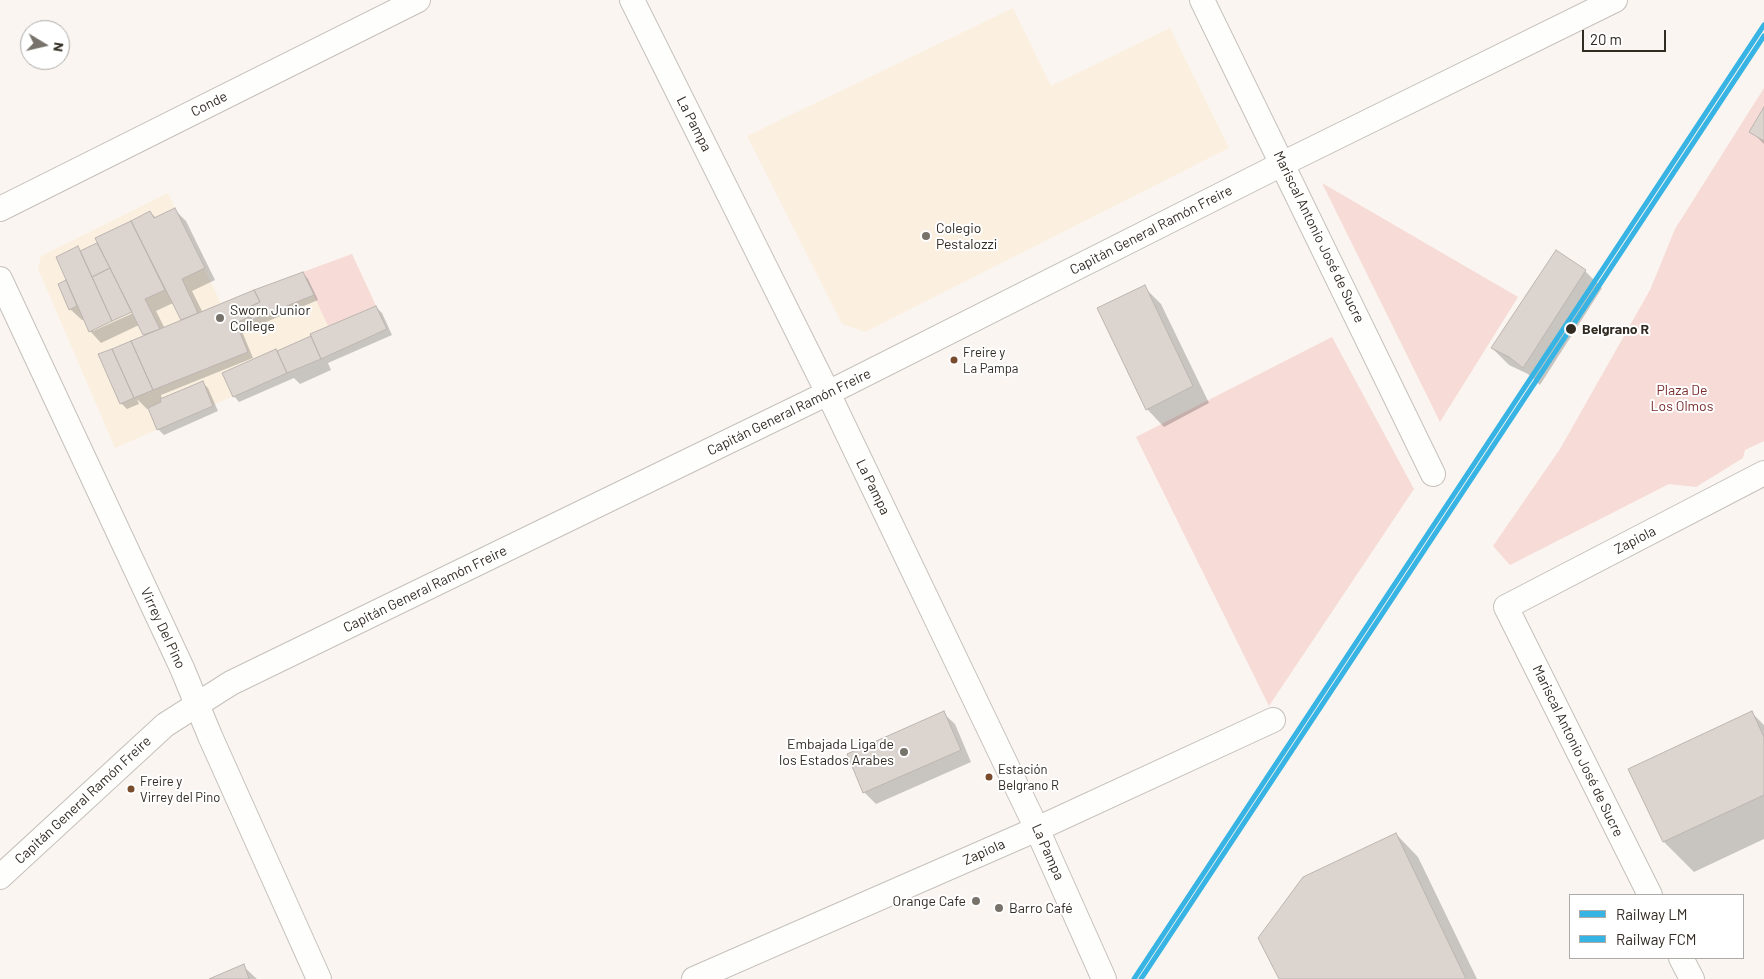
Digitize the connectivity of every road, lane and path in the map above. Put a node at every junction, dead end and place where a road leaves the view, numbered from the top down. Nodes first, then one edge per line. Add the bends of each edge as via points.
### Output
1 (418, 0) edge
2 (632, 0) edge
3 (1202, 0) edge
4 (1615, 0) edge
5 (1284, 163) junction
6 (0, 209) edge
7 (0, 279) edge
8 (828, 393) junction
9 (1764, 473) edge
10 (1433, 474) dead end
11 (1506, 606) joint
12 (196, 703) junction
13 (1273, 720) dead end
14 (1037, 829) junction
15 (0, 877) edge
16 (1650, 894) edge
17 (1682, 959) edge
18 (319, 979) edge
19 (694, 979) edge
20 (1104, 979) edge
21 (1692, 979) edge

1 - 6 street, Conde
2 - 8 street, La Pampa
3 - 5 street, Mariscal Antonio José de Sucre
4 - 5 street, Capitán General Ramón Freire
5 - 8 street, Capitán General Ramón Freire
5 - 10 street, Mariscal Antonio José de Sucre
7 - 12 street, Virrey Del Pino
8 - 12 street, Capitán General Ramón Freire
8 - 14 street, La Pampa
9 - 11 street, Zapiola
11 - 16 street, Mariscal Antonio José de Sucre
12 - 15 street, Capitán General Ramón Freire via 165,725
12 - 18 street, Virrey Del Pino
13 - 14 street, Zapiola
14 - 19 street, Zapiola
14 - 20 street, La Pampa
17 - 21 street

